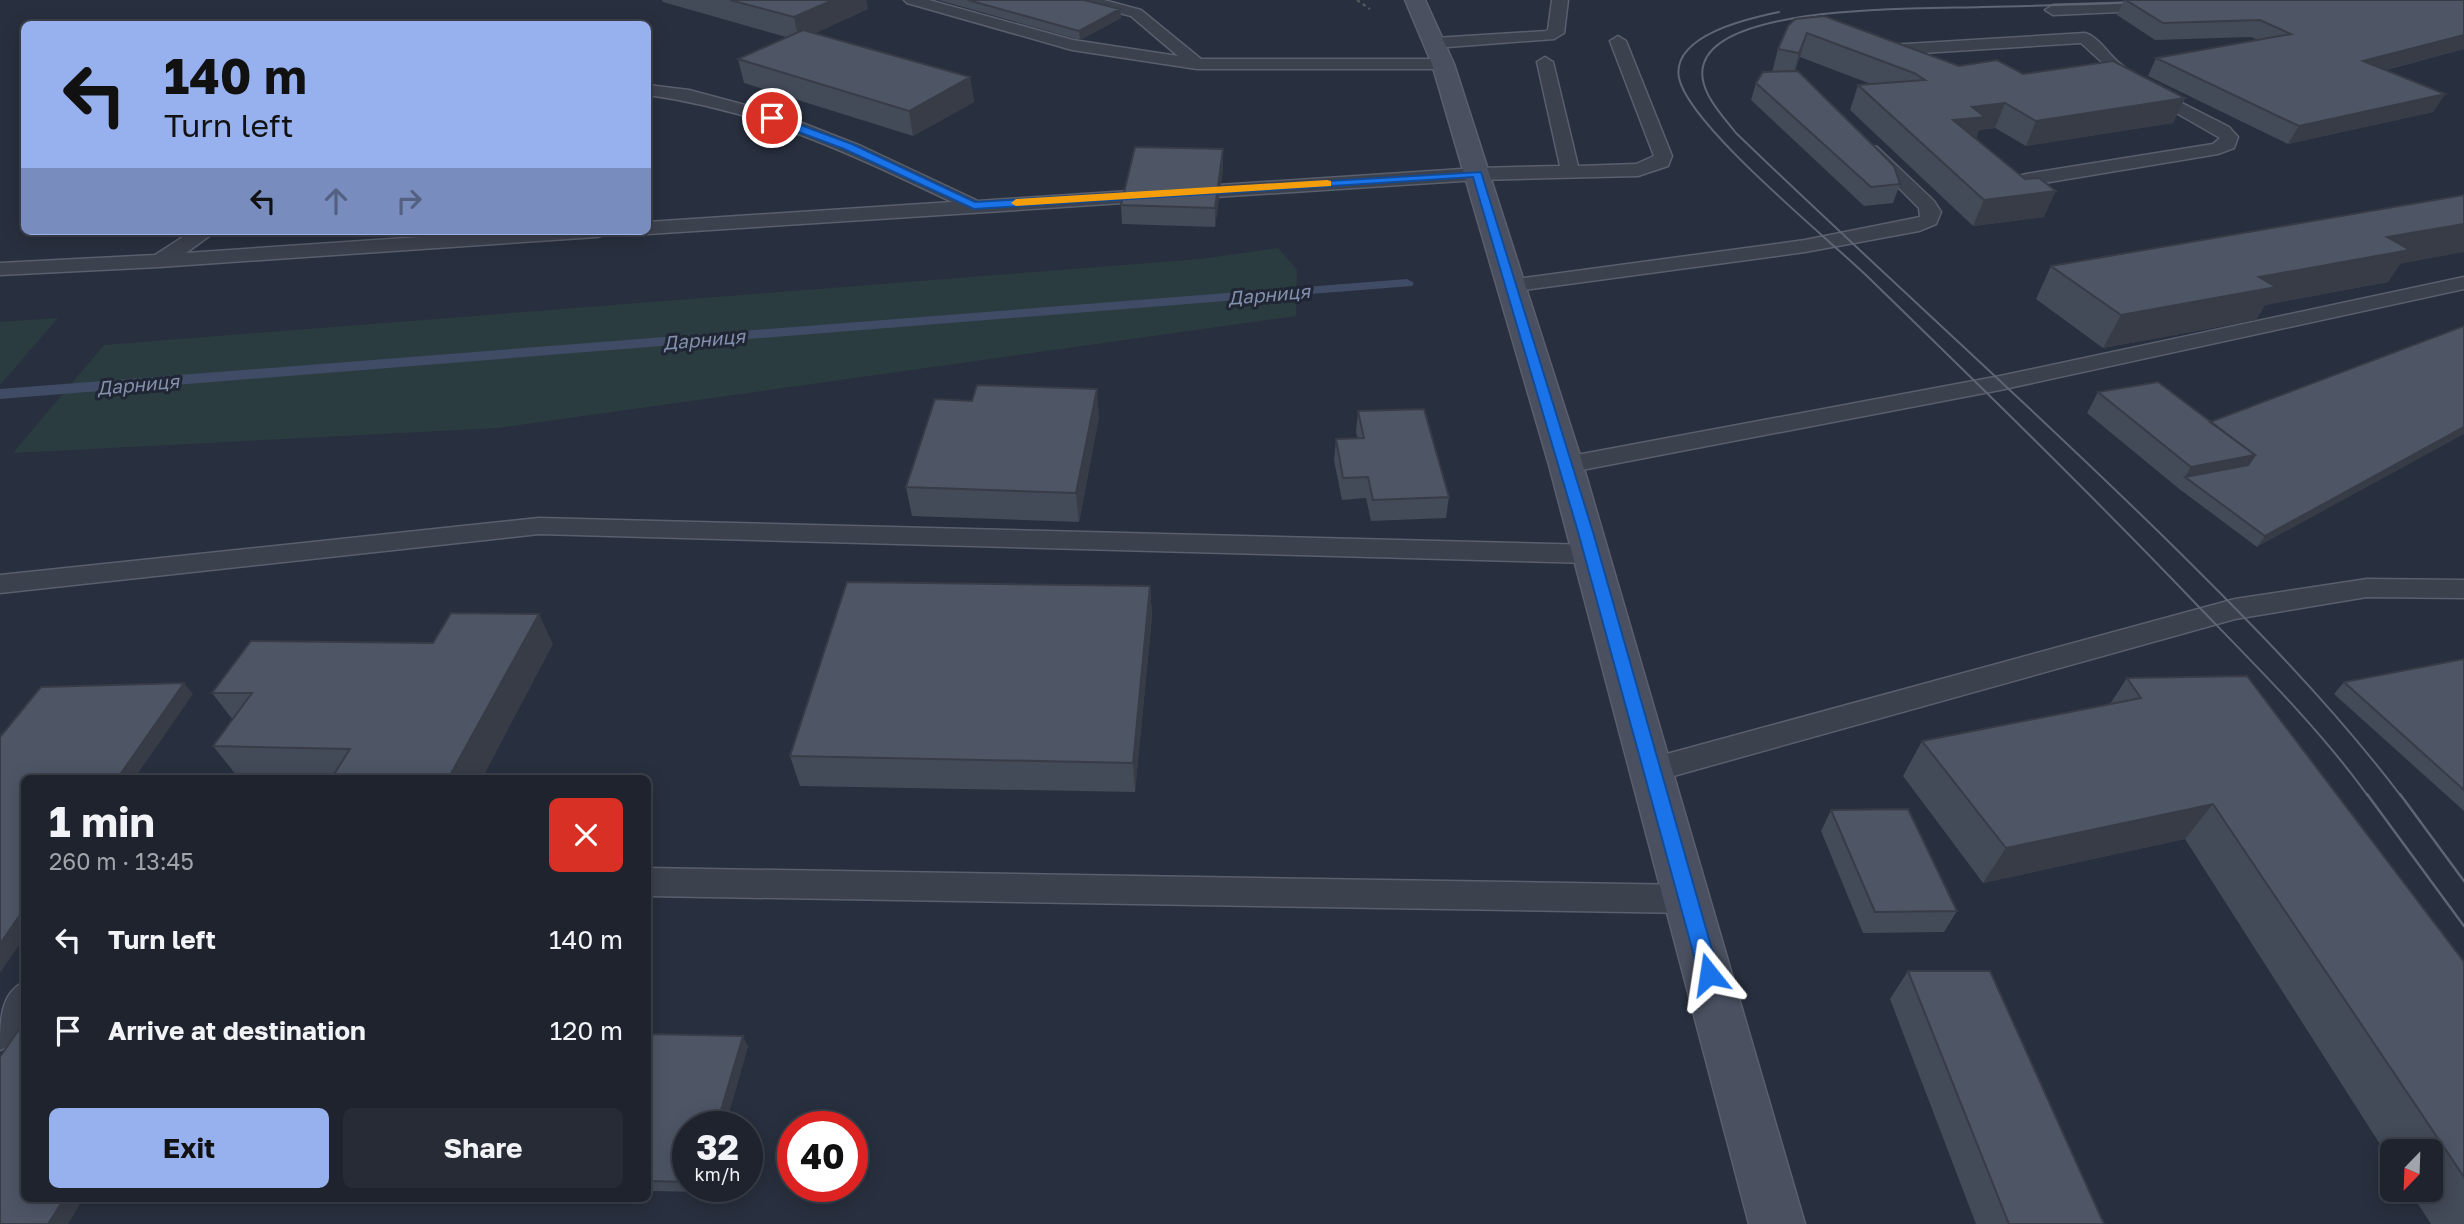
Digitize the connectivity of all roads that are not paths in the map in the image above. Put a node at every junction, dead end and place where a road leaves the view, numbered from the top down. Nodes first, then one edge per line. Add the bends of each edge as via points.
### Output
1 (912, 0) edge
2 (1086, 0) edge
3 (1117, 0) edge
4 (1415, 0) edge
5 (1560, 0) edge
6 (2047, 5) edge
7 (2178, 6) edge
8 (1136, 13) junction
9 (2085, 38) junction
10 (1618, 41) dead end
11 (1890, 50) edge
12 (1439, 53) junction
13 (1545, 62) dead end
14 (1197, 64) junction
15 (651, 91) edge
16 (1861, 142) edge
17 (1570, 171) junction
18 (1477, 174) junction
19 (2026, 180) edge
20 (974, 205) junction
21 (651, 228) edge
22 (200, 235) edge
23 (539, 235) edge
24 (159, 261) junction
25 (0, 269) edge
26 (2464, 283) edge
27 (1510, 286) junction
28 (1566, 465) junction
29 (1592, 554) junction
30 (0, 584) edge
31 (2464, 589) edge
32 (1653, 770) junction
33 (651, 882) edge
34 (1689, 900) junction
35 (21, 1003) edge
36 (0, 1033) edge
37 (1777, 1224) edge

1 - 14 lane via 1072,45
2 - 8 lane
3 - 8 lane
4 - 12 street
5 - 12 lane via 1556,33
6 - 7 lane
6 - 9 lane
8 - 14 lane
9 - 11 lane
9 - 19 lane via 2125,78 2223,131 2228,144
10 - 17 lane via 1663,156 1661,162 1638,170
12 - 14 lane
12 - 18 street
13 - 17 lane
15 - 20 lane via 747,109 848,146
16 - 27 lane via 1927,205 1929,220 1805,246
17 - 18 lane
18 - 20 lane
18 - 27 street
20 - 21 lane
22 - 24 lane
23 - 24 lane
24 - 25 lane
26 - 28 lane via 2000,383
27 - 28 street
28 - 29 street
29 - 30 lane via 539,526
29 - 32 street
31 - 32 lane via 2368,588 2235,608
32 - 34 street
33 - 34 lane
34 - 37 street
35 - 36 lane

